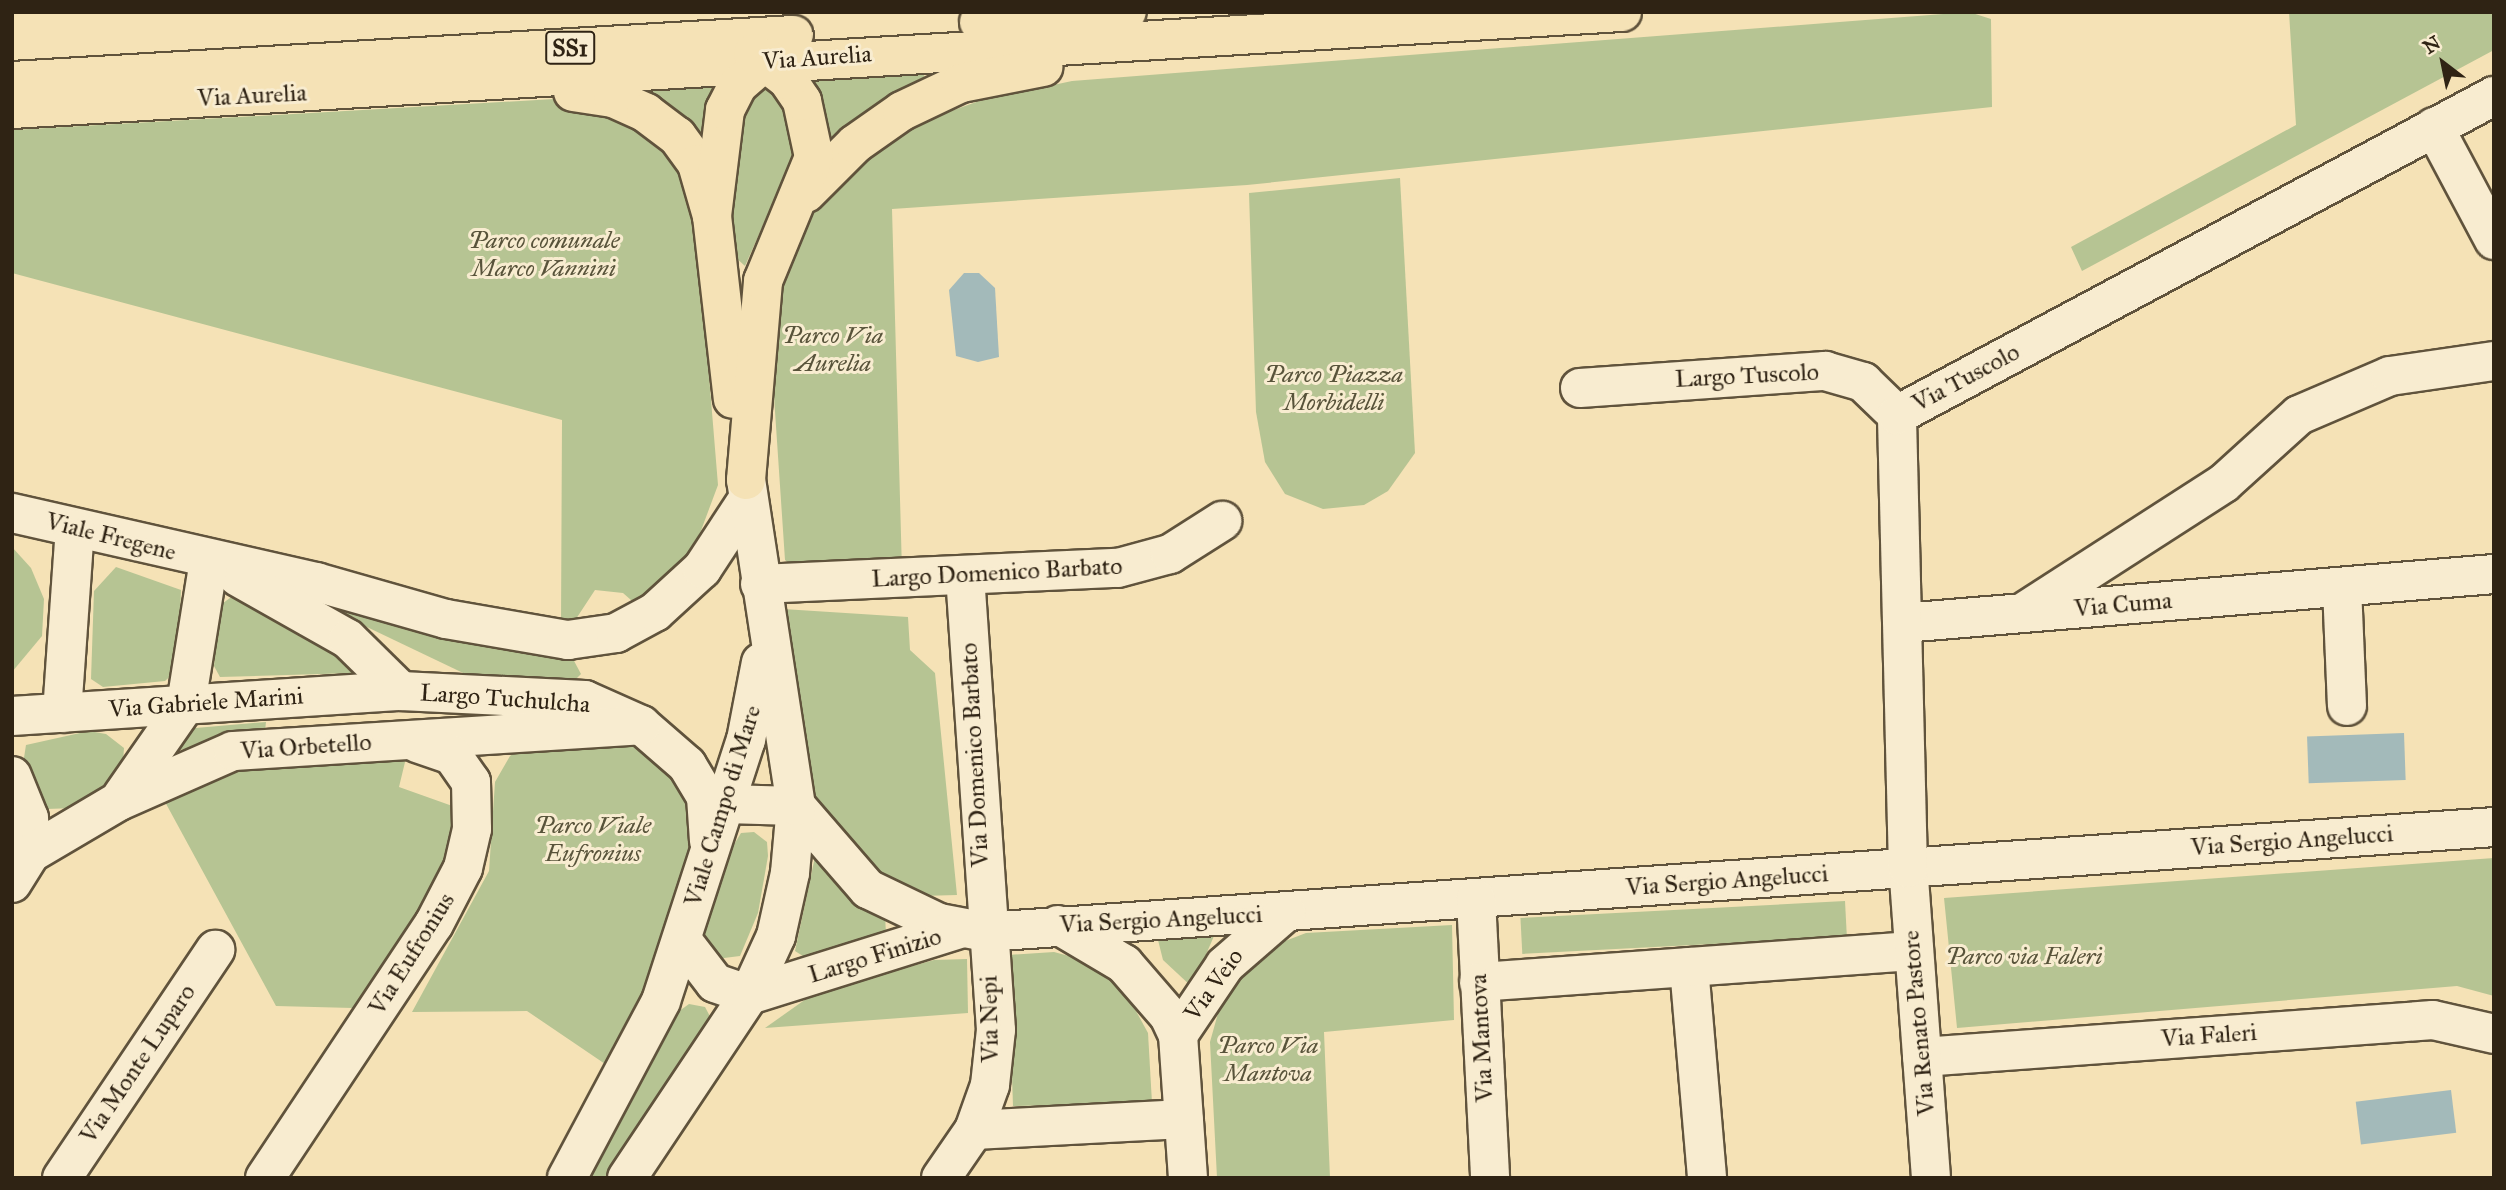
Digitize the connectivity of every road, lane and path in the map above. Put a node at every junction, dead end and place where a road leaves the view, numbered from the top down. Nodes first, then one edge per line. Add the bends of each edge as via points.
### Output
1 (1127, 12) edge
2 (1324, 12) edge
3 (1622, 12) edge
4 (1283, 33) junction
5 (766, 59) junction
6 (192, 67) junction
7 (12, 81) edge
8 (351, 90) junction
9 (2494, 96) edge
10 (12, 108) edge
11 (2494, 122) edge
12 (2434, 127) junction
13 (802, 197) junction
14 (712, 216) junction
15 (2494, 240) edge
16 (2494, 361) edge
17 (1580, 388) dead end
18 (1898, 415) junction
19 (746, 491) junction
20 (12, 513) edge
21 (1222, 521) dead end
22 (75, 529) junction
23 (209, 562) junction
24 (2494, 574) edge
25 (965, 578) junction
26 (760, 583) junction
27 (2342, 587) junction
28 (2022, 613) junction
29 (1903, 623) junction
30 (764, 628) junction
31 (401, 691) junction
32 (186, 704) junction
33 (2347, 706) dead end
34 (62, 713) junction
35 (12, 716) edge
36 (641, 725) junction
37 (409, 741) junction
38 (12, 776) edge
39 (119, 801) junction
40 (725, 804) junction
41 (796, 806) junction
42 (2494, 827) edge
43 (708, 853) junction
44 (22, 868) edge
45 (1908, 868) junction
46 (1476, 899) junction
47 (1286, 912) junction
48 (1058, 925) junction
49 (973, 931) junction
50 (682, 940) junction
51 (215, 950) dead end
52 (1911, 951) junction
53 (1689, 967) junction
54 (1479, 982) junction
55 (749, 995) junction
56 (2494, 1034) edge
57 (1178, 1035) junction
58 (1922, 1057) junction
59 (1184, 1119) junction
60 (974, 1130) junction
61 (62, 1178) edge
62 (265, 1178) edge
63 (568, 1178) edge
64 (627, 1178) edge
65 (941, 1178) edge
66 (1188, 1178) edge
67 (1490, 1178) edge
68 (1707, 1178) edge
69 (1931, 1178) edge

1 - 6 main road, Via Aurelia / SS1
2 - 5 main road via 840,46
3 - 4 main road, Via Aurelia
4 - 5 main road, Via Aurelia
4 - 13 main road via 1222,47 1017,70 961,83 881,124
5 - 6 main road via 722,51 330,75
5 - 8 main road, Via Aurelia via 699,72
5 - 13 main road via 797,93 813,134 814,157
5 - 14 main road via 738,85 721,120
6 - 7 main road, Via Aurelia / SS1
8 - 10 main road, Via Aurelia
8 - 14 main road via 443,87 613,98 683,142 700,171
9 - 12 street, Via Tuscolo
11 - 12 street, Via Tuscolo
12 - 15 street
12 - 18 street, Via Tuscolo
13 - 19 main road via 762,281
14 - 19 main road
16 - 28 street via 2390,376 2299,415 2216,489
17 - 18 street, Largo Tuscolo via 1825,371 1863,382
18 - 29 street, Via Tuscolo
19 - 23 street via 720,547 668,603 627,628 583,640 459,622 316,582
19 - 26 street, Viale Campo di Mare
20 - 22 street, Viale Fregene
21 - 25 street, Largo Domenico Barbato via 1170,554 1132,566
22 - 23 street, Viale Fregene
22 - 34 street
23 - 31 street, Largo Tuchulcha via 348,639
23 - 32 street
24 - 27 street, Via Cuma
25 - 26 street, Largo Domenico Barbato
25 - 49 street, Via Domenico Barbato
26 - 30 street, Viale Campo di Mare
27 - 28 street, Via Cuma
27 - 33 street
28 - 29 street, Via Cuma
29 - 45 street, Via Tuscolo
30 - 40 street, Viale Campo di Mare via 751,718
30 - 41 street, Viale Campo di Mare
31 - 32 street, Via Gabriele Marini
31 - 36 street, Largo Tuchulcha via 585,700
32 - 34 street, Via Gabriele Marini
32 - 39 street
34 - 35 street, Via Gabriele Marini
36 - 37 street, Via Orbetello
36 - 43 street, Largo Tuchulcha via 671,747 701,784 709,810
37 - 39 street, Via Orbetello via 233,751
37 - 62 street, Via Eufronius via 443,749 467,770 473,811 463,868 435,924
38 - 44 street via 29,818
39 - 44 street, Via Orbetello
40 - 41 street
40 - 43 street, Viale Campo di Mare
41 - 49 street, Largo Finizio via 868,889
41 - 55 street, Viale Campo di Mare via 785,903
42 - 45 street, Via Sergio Angelucci
43 - 50 street, Viale Campo di Mare
45 - 46 street, Via Sergio Angelucci
45 - 52 street, Via Renato Pastore
46 - 47 street, Via Sergio Angelucci
46 - 54 street, Via Mantova
47 - 48 street, Via Sergio Angelucci
47 - 57 street, Via Veio via 1231,958
48 - 49 street, Via Sergio Angelucci
48 - 57 street, Via Veio via 1124,964
49 - 55 street, Largo Finizio
49 - 60 street, Via Nepi via 996,1030 990,1085
50 - 55 street, Viale Campo di Mare via 715,983
50 - 63 street, Viale Campo di Mare via 636,1056
51 - 61 street, Via Monte Luparo
52 - 53 street
52 - 58 street, Via Renato Pastore
53 - 54 street
53 - 68 street
54 - 67 street, Via Mantova
55 - 64 street, Viale Campo di Mare
56 - 58 street, Via Faleri via 2433,1020
57 - 59 street, Via Veio
58 - 69 street, Via Renato Pastore
59 - 60 street
59 - 66 street, Via Veio
60 - 65 street, Via Nepi

